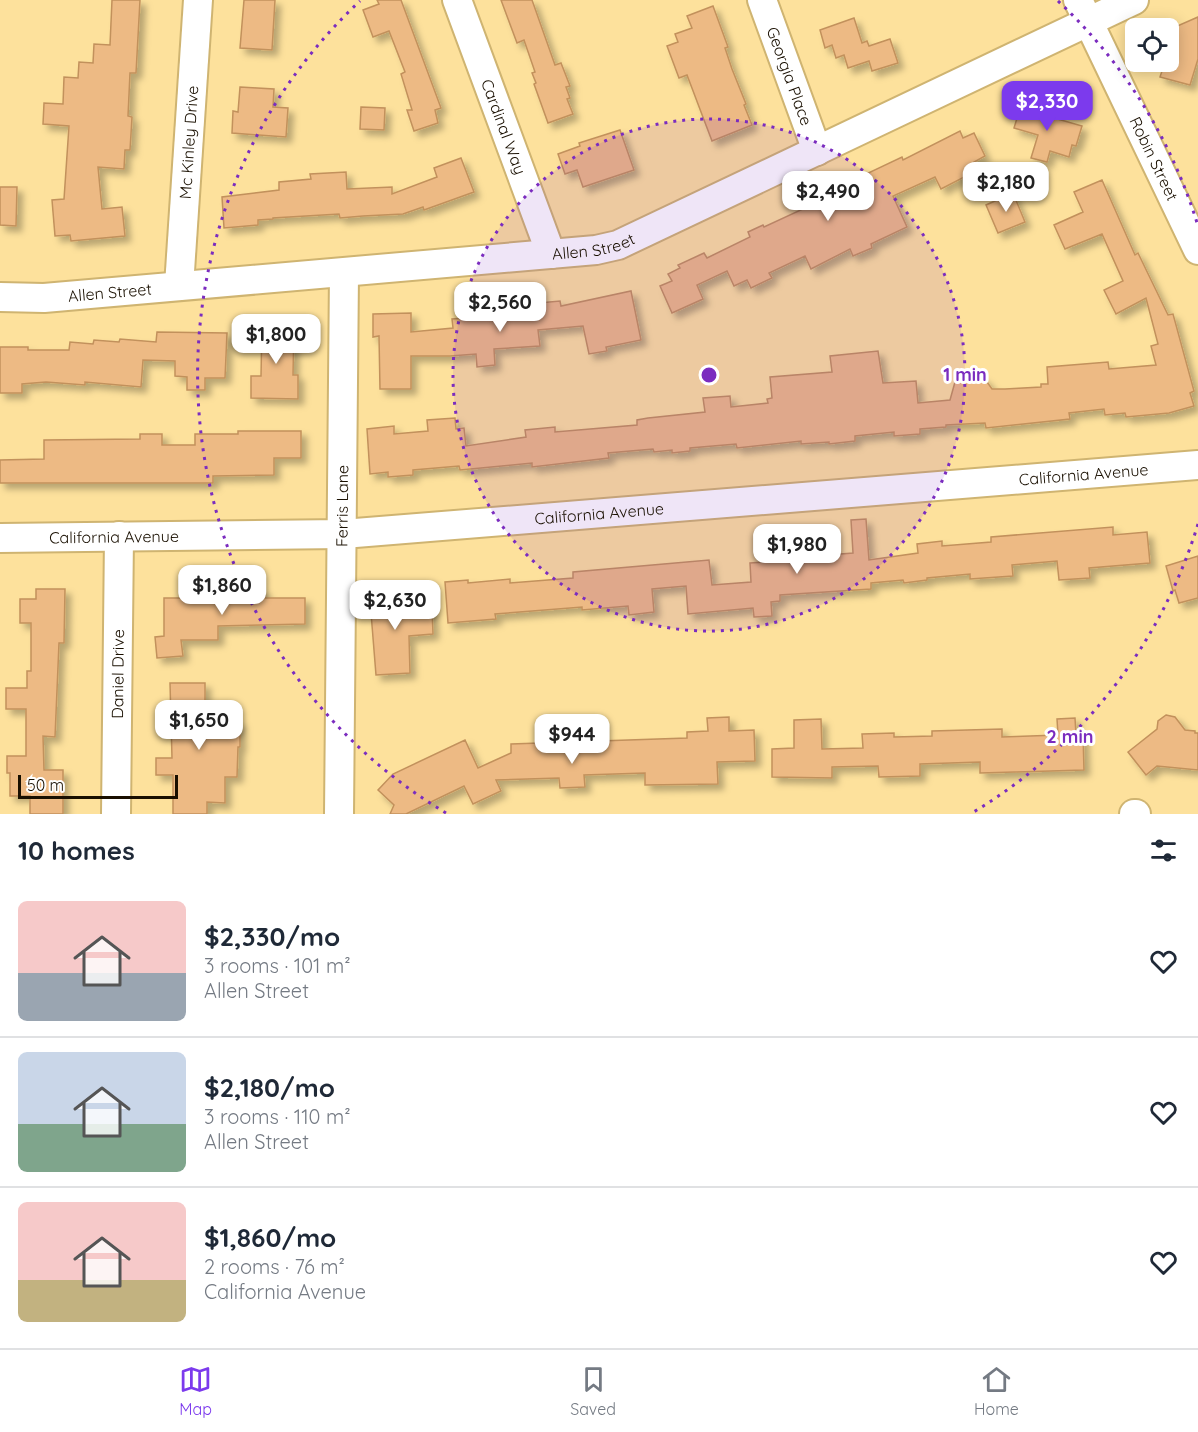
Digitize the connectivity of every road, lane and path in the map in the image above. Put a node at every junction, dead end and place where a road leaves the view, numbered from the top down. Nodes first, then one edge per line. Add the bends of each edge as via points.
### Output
1 (198, 0) edge
2 (457, 0) edge
3 (762, 0) edge
4 (1134, 0) edge
5 (1083, 11) edge
6 (818, 151) junction
7 (1198, 250) edge
8 (551, 254) junction
9 (344, 273) junction
10 (179, 286) junction
11 (0, 297) edge
12 (1198, 465) edge
13 (343, 534) junction
14 (119, 536) junction
15 (0, 538) edge
16 (116, 814) edge
17 (339, 814) edge

1 - 10 street, Mc Kinley Drive
2 - 8 street, Cardinal Way
3 - 6 street, Georgia Place
4 - 5 street, Allen Street
5 - 6 street, Allen Street
5 - 7 street, Robin Street
6 - 8 street, Allen Street via 618,245
8 - 9 street, Allen Street
9 - 10 street, Allen Street
9 - 13 street, Ferris Lane
10 - 11 street, Allen Street via 44,298
12 - 13 street, California Avenue
13 - 14 street, California Avenue
13 - 17 street, Ferris Lane
14 - 15 street, California Avenue
14 - 16 street, Daniel Drive

